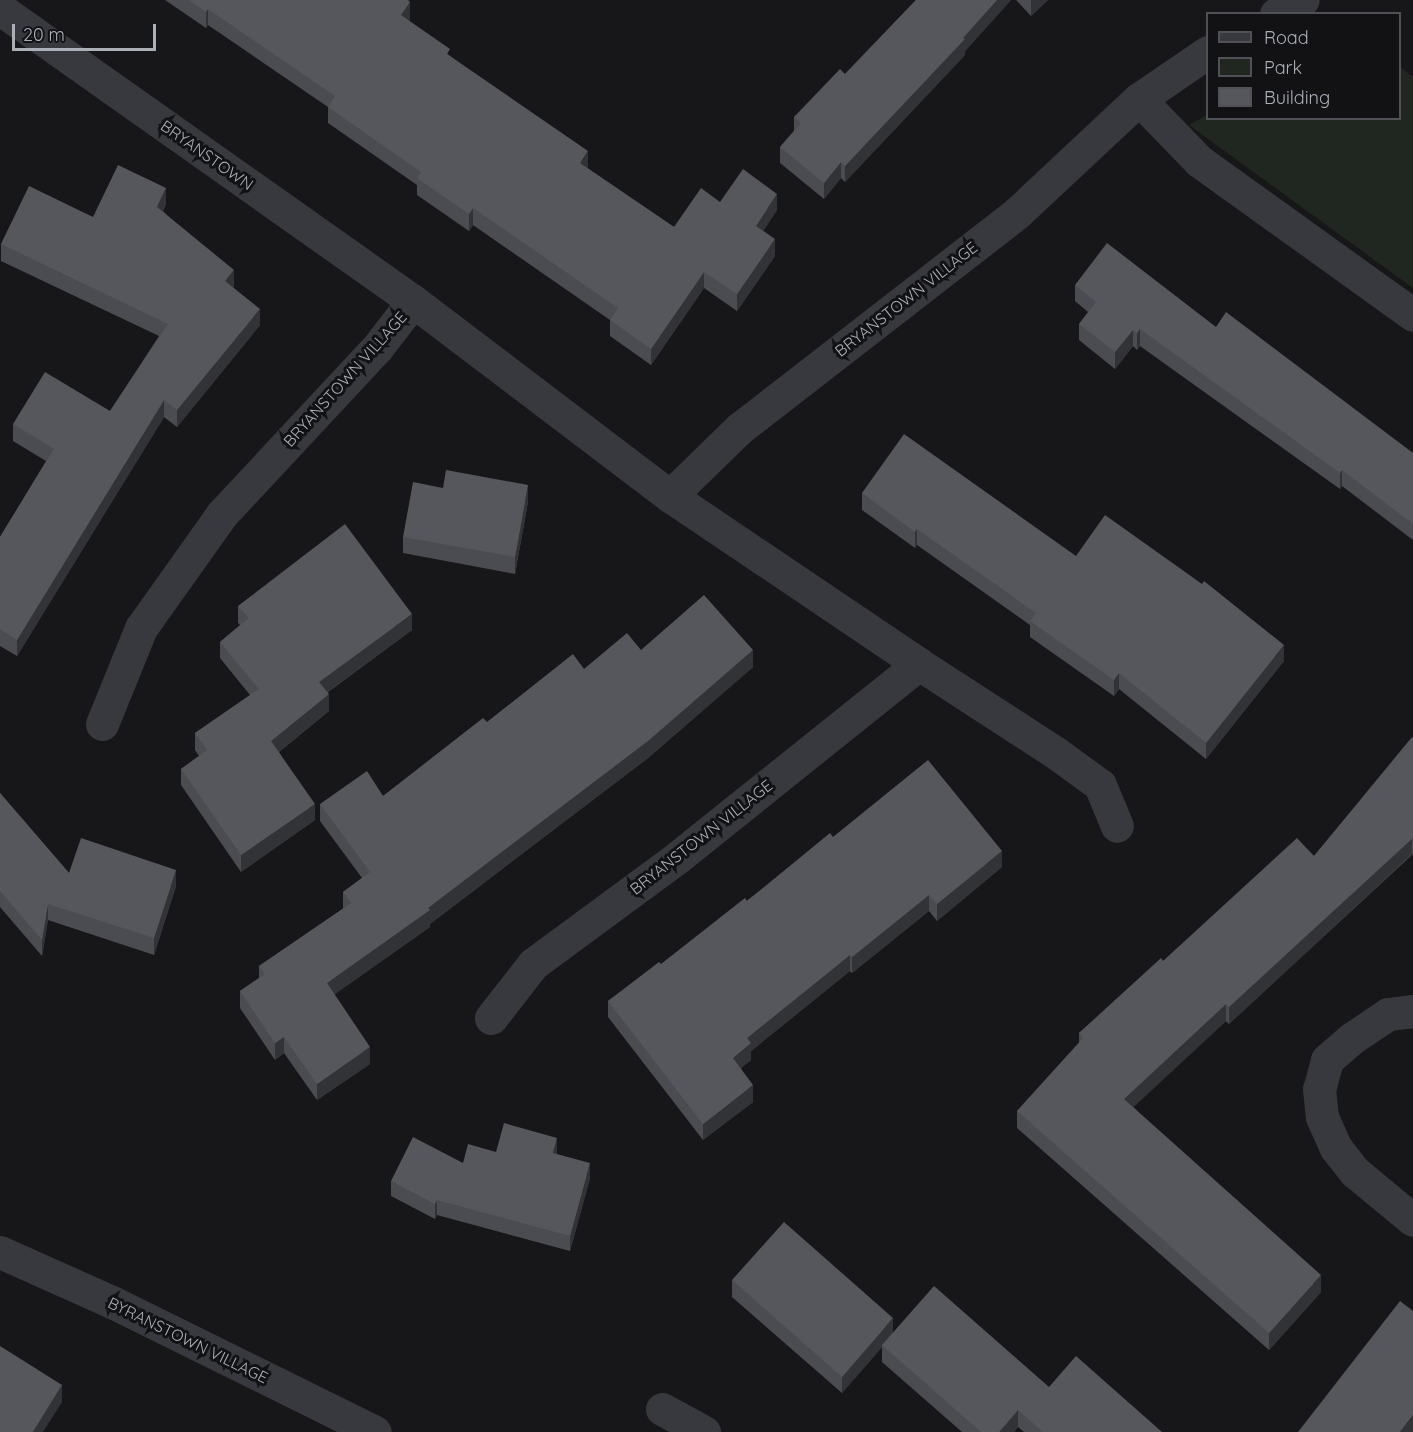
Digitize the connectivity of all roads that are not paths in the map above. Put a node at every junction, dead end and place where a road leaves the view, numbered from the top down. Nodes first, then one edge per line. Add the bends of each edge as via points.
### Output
1 (1302, 0) edge
2 (0, 9) edge
3 (1280, 12) edge
4 (1206, 53) edge
5 (1139, 99) junction
6 (413, 301) junction
7 (1413, 315) edge
8 (670, 495) junction
9 (919, 664) junction
10 (102, 724) dead end
11 (1117, 826) dead end
12 (1413, 1011) edge
13 (491, 1018) dead end
14 (1413, 1220) edge
15 (0, 1252) edge
16 (662, 1409) dead end
17 (375, 1432) edge
18 (704, 1432) edge

1 - 3 street
2 - 6 street, BRYANSTOWN
4 - 5 street, BRYANSTOWN VILLAGE
5 - 7 street via 1199,161
5 - 8 street, BRYANSTOWN VILLAGE via 1017,213 741,428
6 - 8 street, BRYANSTOWN VILLAGE
6 - 10 street, BRYANSTOWN VILLAGE via 377,348 222,514 141,628
8 - 9 street, BRYANSTOWN VILLAGE
9 - 11 street, BRYANSTOWN VILLAGE via 1100,785
9 - 13 street, BRYANSTOWN VILLAGE via 678,857 533,964
12 - 14 street via 1388,1014 1352,1039 1327,1060 1319,1089 1322,1117 1336,1149 1355,1172
15 - 17 street, BYRANSTOWN VILLAGE via 112,1302
16 - 18 street

